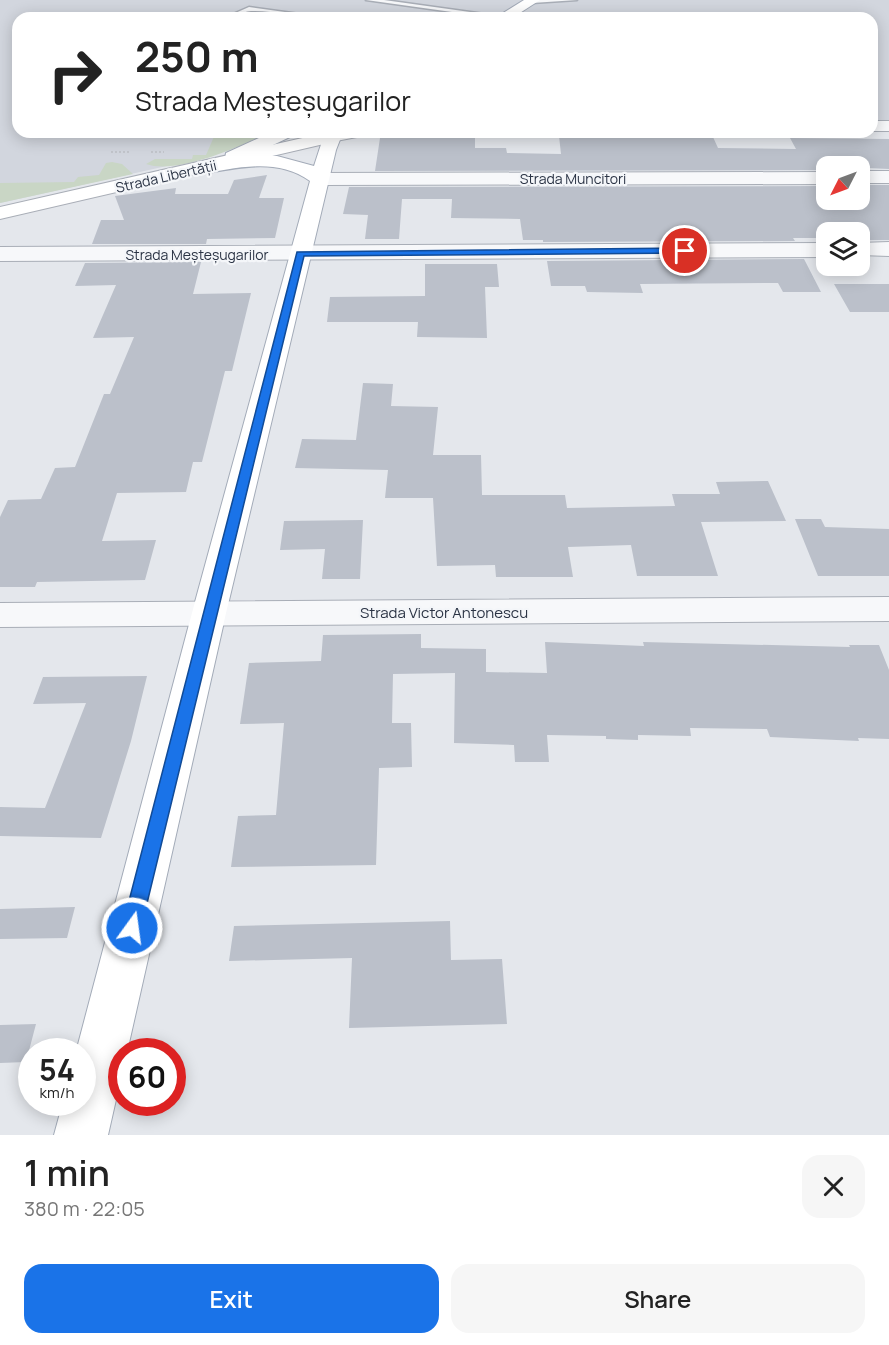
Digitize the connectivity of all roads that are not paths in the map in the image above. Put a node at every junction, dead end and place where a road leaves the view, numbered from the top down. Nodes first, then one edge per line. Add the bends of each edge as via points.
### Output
1 (369, 0) edge
2 (533, 0) edge
3 (574, 0) edge
4 (242, 12) edge
5 (271, 12) edge
6 (458, 12) edge
7 (512, 12) edge
8 (274, 138) edge
9 (318, 138) edge
10 (332, 138) edge
11 (198, 169) junction
12 (870, 177) edge
13 (889, 177) edge
14 (816, 178) edge
15 (320, 179) junction
16 (0, 213) edge
17 (870, 249) edge
18 (889, 249) edge
19 (816, 250) edge
20 (0, 254) edge
21 (300, 254) junction
22 (889, 609) edge
23 (209, 613) junction
24 (0, 615) edge
25 (81, 1135) edge

1 - 6 lane
2 - 3 lane
2 - 7 main road
4 - 5 lane
8 - 11 main road
9 - 11 main road, Strada Libertății
10 - 15 main road
11 - 15 main road via 274,162 303,168
11 - 16 main road, Strada Libertății
12 - 13 street
14 - 15 street, Strada Muncitori
15 - 21 main road
17 - 18 street
19 - 21 street, Strada Meșteșugarilor
20 - 21 street, Strada Meșteșugarilor
21 - 23 main road
22 - 23 street, Strada Victor Antonescu
23 - 24 street, Strada Victor Antonescu
23 - 25 main road

